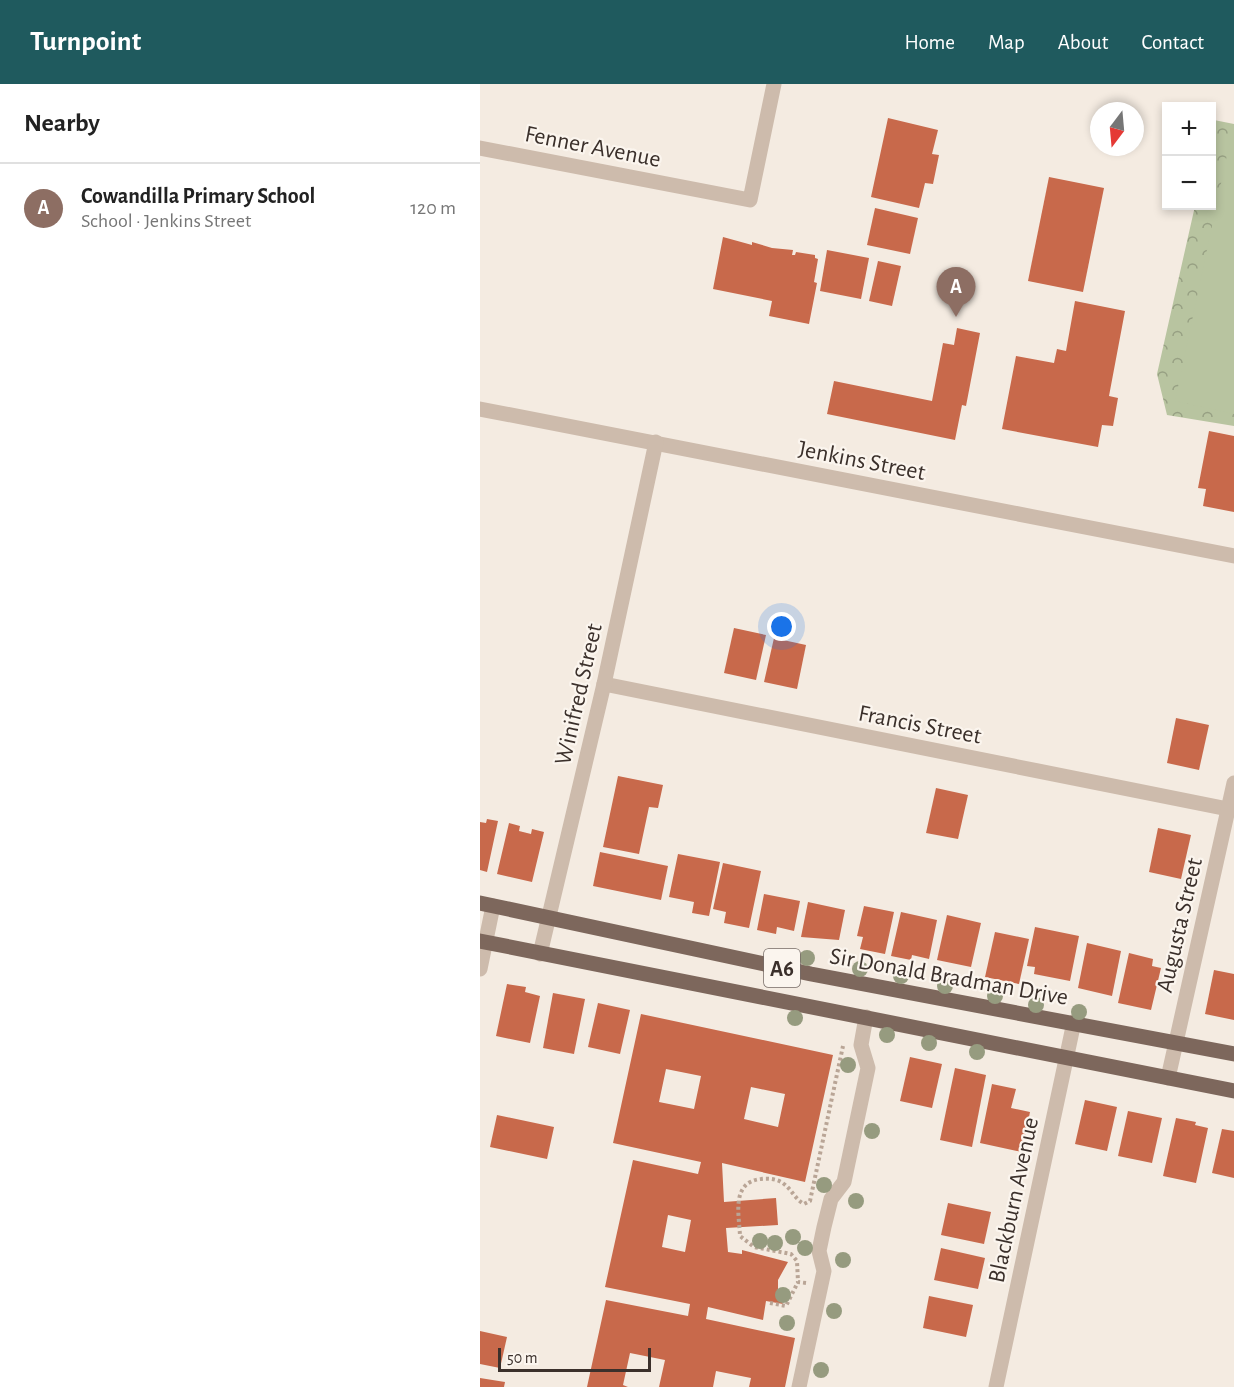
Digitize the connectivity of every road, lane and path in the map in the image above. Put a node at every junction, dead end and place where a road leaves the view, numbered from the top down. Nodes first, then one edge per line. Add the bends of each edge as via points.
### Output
1 (774, 84) edge
2 (480, 148) edge
3 (480, 409) edge
4 (656, 442) junction
5 (1234, 556) edge
6 (604, 684) junction
7 (1234, 783) edge
8 (1228, 809) junction
9 (487, 904) edge
10 (548, 918) junction
11 (483, 942) edge
12 (540, 954) junction
13 (480, 969) edge
14 (866, 1017) junction
15 (1074, 1022) junction
16 (844, 1042) dead end
17 (1176, 1042) junction
18 (1234, 1054) edge
19 (1066, 1056) junction
20 (1168, 1078) junction
21 (1234, 1091) edge
22 (798, 1282) junction
23 (810, 1284) dead end
24 (770, 1303) dead end
25 (799, 1387) edge
26 (996, 1387) edge

1 - 2 street, Fenner Avenue via 750,200
3 - 4 street, Jenkins Street
4 - 5 street, Jenkins Street
4 - 6 street, Winifred Street
6 - 8 street, Francis Street
6 - 10 street, Winifred Street
7 - 8 street, Augusta Street
8 - 17 street, Augusta Street
9 - 10 main road, Sir Donald Bradman Drive / A6
9 - 11 street
10 - 12 street, Winifred Street
10 - 15 main road, Sir Donald Bradman Drive / A6 via 802,972
11 - 12 main road, A6
11 - 13 street
12 - 14 main road, A6
14 - 19 main road, A6
14 - 25 street via 861,1045 868,1068 844,1182 831,1199 819,1251 824,1271
15 - 17 main road, Sir Donald Bradman Drive / A6
15 - 19 street, Blackburn Avenue
16 - 22 path via 810,1202 798,1201 784,1184 772,1179 746,1184 738,1195 740,1236 754,1247 790,1254 797,1262
17 - 18 main road, Sir Donald Bradman Drive / A6
17 - 20 street, Augusta Street
19 - 20 main road, A6
19 - 26 street, Blackburn Avenue
20 - 21 main road, A6
22 - 23 path
22 - 24 path via 786,1306

